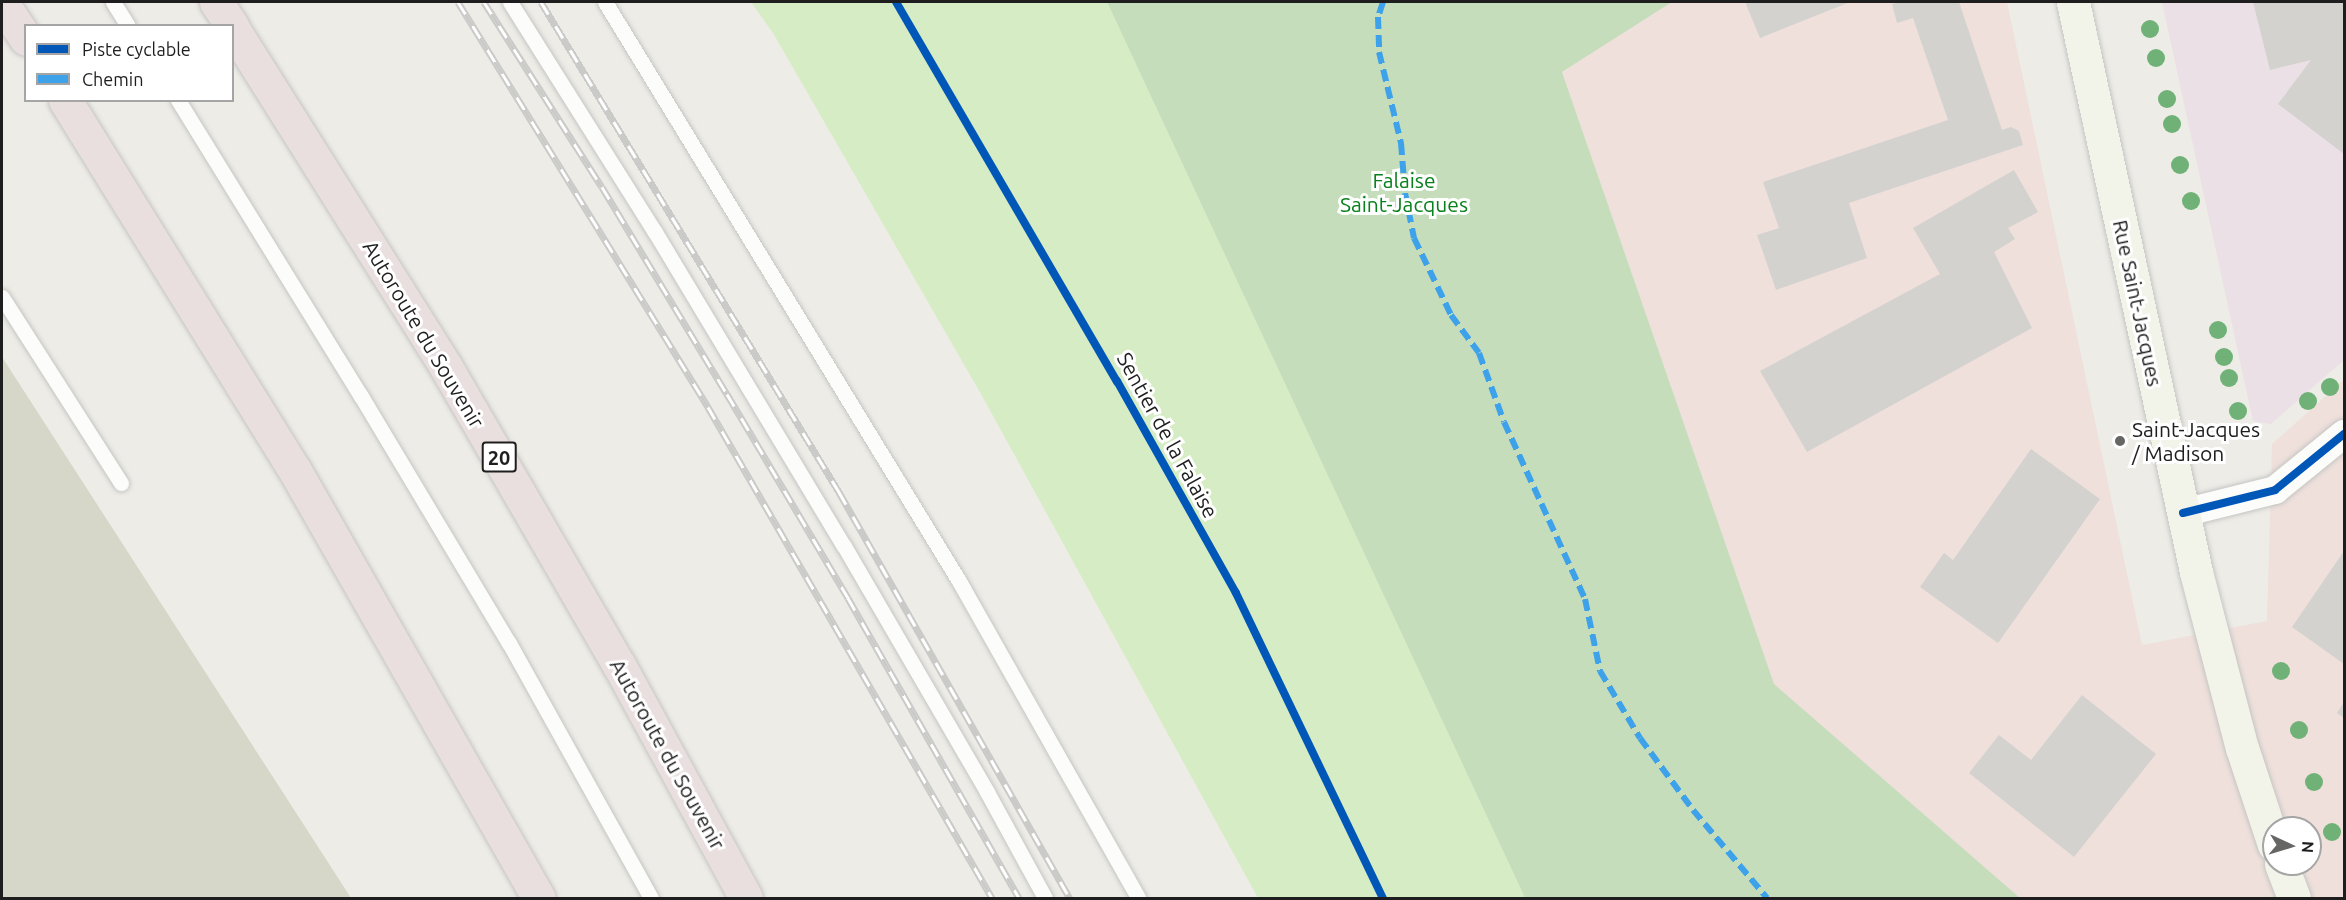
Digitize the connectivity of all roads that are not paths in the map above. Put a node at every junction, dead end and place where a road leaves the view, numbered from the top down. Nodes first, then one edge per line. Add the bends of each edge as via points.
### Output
1 (112, 2) edge
2 (216, 2) edge
3 (510, 2) edge
4 (605, 2) edge
5 (2073, 2) edge
6 (2, 3) edge
7 (127, 24) edge
8 (231, 24) edge
9 (234, 29) edge
10 (24, 36) edge
11 (66, 102) edge
12 (179, 102) edge
13 (2, 297) edge
14 (2344, 434) edge
15 (121, 483) dead end
16 (2183, 513) junction
17 (2265, 816) edge
18 (2286, 876) edge
19 (539, 898) edge
20 (651, 898) edge
21 (746, 898) edge
22 (1045, 898) edge
23 (1138, 898) edge
24 (2294, 898) edge

1 - 7 lane
2 - 8 highway, Autoroute du Souvenir / 20
3 - 22 lane via 655,232 844,546
4 - 23 lane via 953,572
5 - 16 main road, Rue Saint-Jacques
6 - 10 highway
9 - 21 highway, Autoroute du Souvenir / 20 via 446,367 625,675
11 - 19 highway via 294,469
12 - 20 lane via 503,633
13 - 15 lane
14 - 16 street via 2275,490
16 - 17 main road, Rue Saint-Jacques via 2230,705
18 - 24 main road

